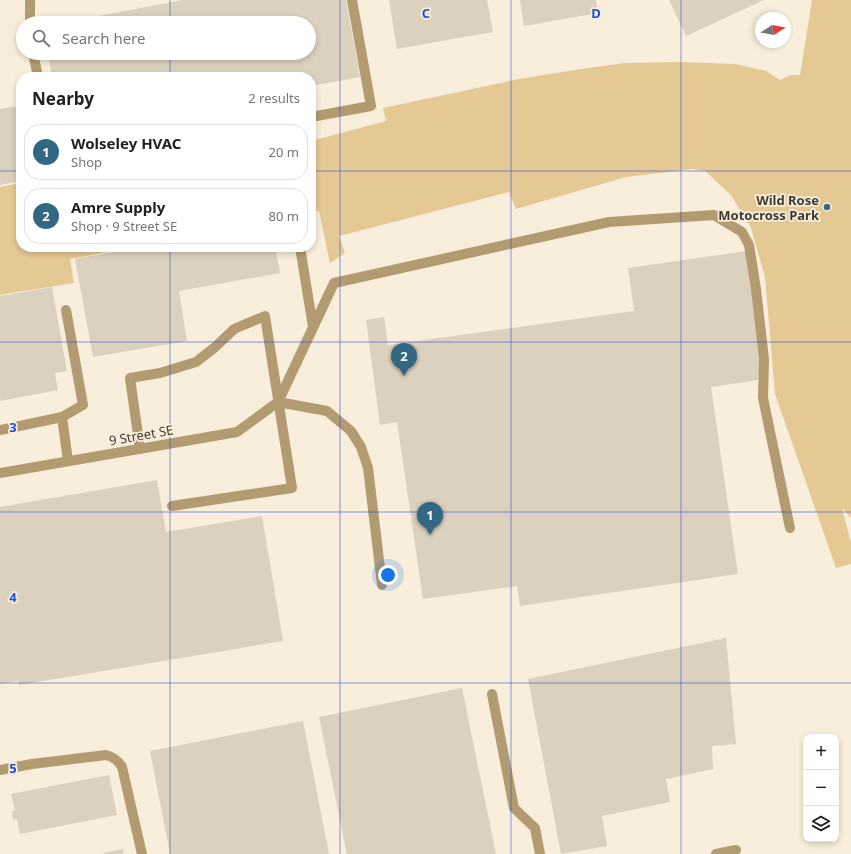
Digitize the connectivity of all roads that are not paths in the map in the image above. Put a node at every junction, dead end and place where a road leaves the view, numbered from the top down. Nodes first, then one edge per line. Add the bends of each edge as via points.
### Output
1 (30, 0) edge
2 (352, 0) edge
3 (30, 16) edge
4 (34, 60) edge
5 (37, 72) edge
6 (316, 116) edge
7 (301, 252) edge
8 (66, 310) dead end
9 (313, 327) junction
10 (278, 402) junction
11 (62, 417) junction
12 (0, 430) edge
13 (140, 449) junction
14 (68, 461) junction
15 (0, 473) edge
16 (172, 506) dead end
17 (790, 528) dead end
18 (382, 585) dead end
19 (492, 694) dead end
20 (0, 770) edge
21 (736, 850) dead end
22 (142, 854) edge
23 (540, 854) edge
24 (716, 854) edge

1 - 3 street
2 - 6 street via 371,106
4 - 5 street
7 - 9 street
8 - 11 street via 83,405
9 - 10 street
9 - 17 street via 334,283 609,222 714,215 742,232 749,245 764,360 764,398
10 - 13 street, 9 Street SE via 237,432
10 - 13 street via 265,316 234,329 196,362 160,373 130,378
10 - 16 street via 292,488
10 - 18 street via 327,412 351,432 361,447 368,468
11 - 12 street
11 - 14 street
13 - 14 street, 9 Street SE
14 - 15 street, 9 Street SE
19 - 23 street via 514,808 535,828
20 - 22 street via 106,755 113,757 122,767
21 - 24 street

